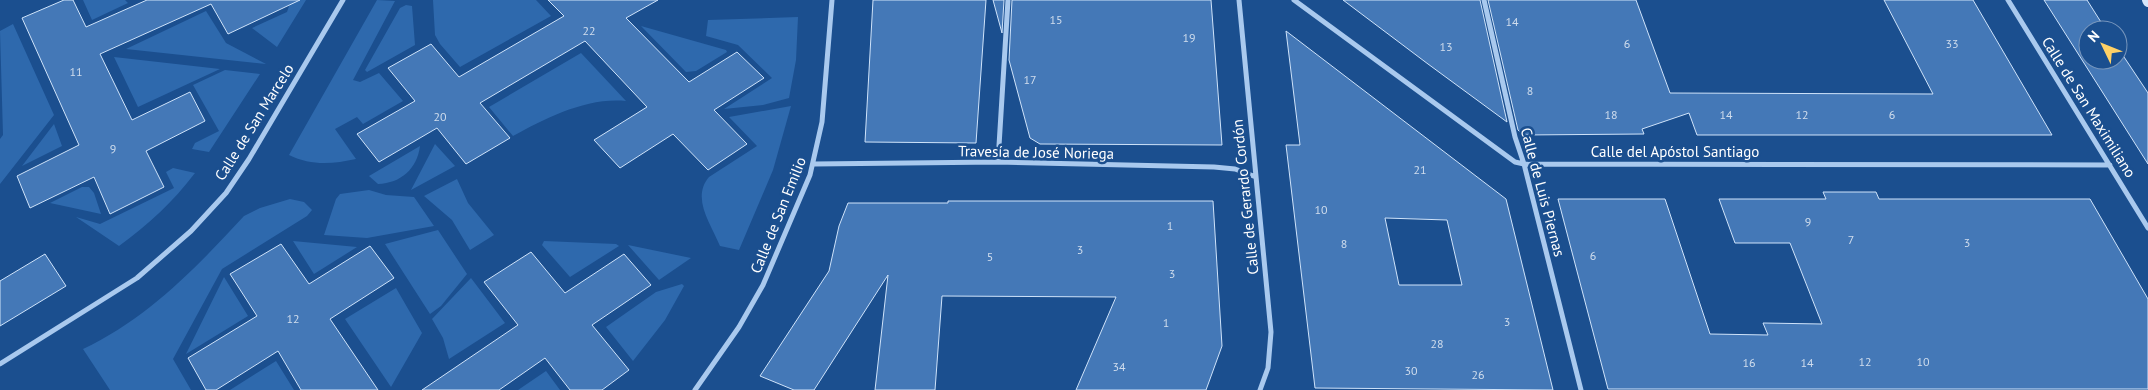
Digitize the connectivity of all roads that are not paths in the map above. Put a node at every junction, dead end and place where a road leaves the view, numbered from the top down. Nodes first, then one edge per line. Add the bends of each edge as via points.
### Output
1 (343, 0) edge
2 (832, 0) edge
3 (1008, 0) edge
4 (1239, 0) edge
5 (1294, 0) edge
6 (1484, 0) edge
7 (2008, 0) edge
8 (998, 162) junction
9 (814, 164) junction
10 (1524, 164) junction
11 (2110, 165) junction
12 (1256, 177) junction
13 (2148, 228) edge
14 (0, 364) edge
15 (695, 390) edge
16 (1260, 390) edge
17 (1581, 390) edge

1 - 14 street, Calle de San Marcelo via 249,159 226,192 191,231 138,278
2 - 9 street, Calle de San Emilio
3 - 8 street
4 - 12 street, Calle de Gerardo Cordón
5 - 10 street, Calle del Apóstol Santiago via 1507,158
6 - 10 street, Calle de Luis Piernas
7 - 11 street, Calle de San Maximiliano
8 - 9 street, Travesía de José Noriega
8 - 12 street, Travesía de José Noriega via 1214,167
9 - 15 street, Calle de San Emilio via 776,261 756,301 724,353
10 - 11 street, Calle del Apóstol Santiago
10 - 17 street, Calle de Luis Piernas
11 - 13 street, Calle de San Maximiliano
12 - 16 street, Calle de Gerardo Cordón via 1271,332 1268,368

